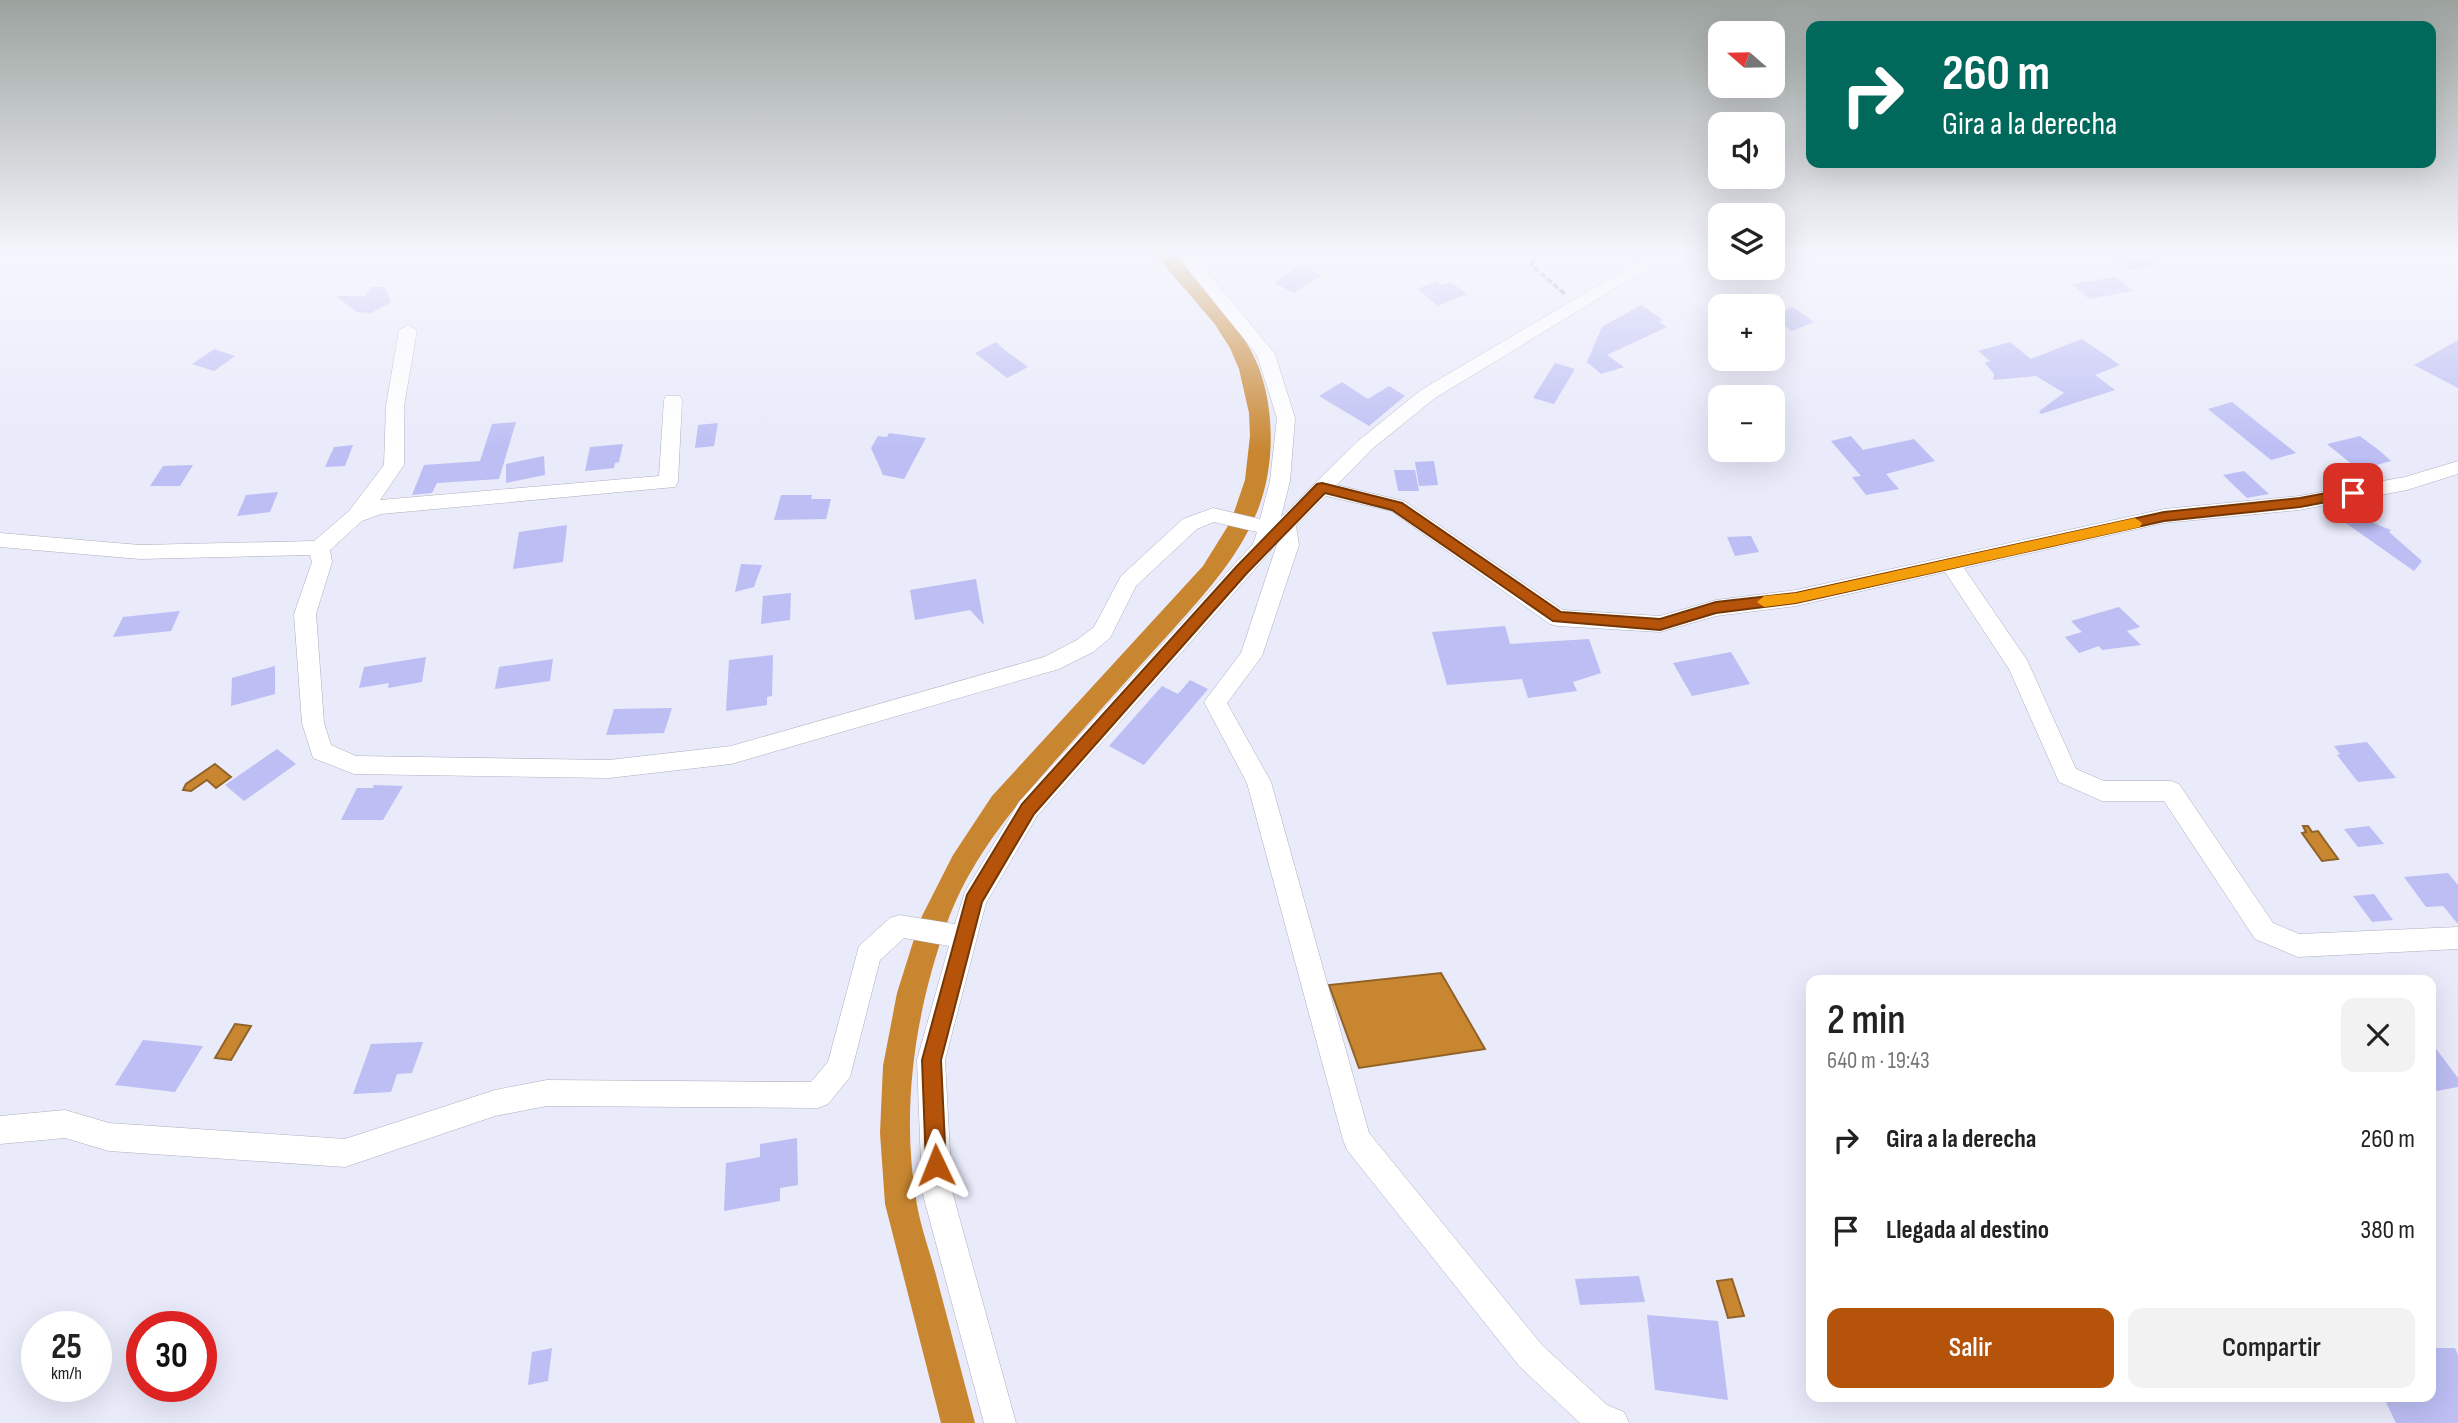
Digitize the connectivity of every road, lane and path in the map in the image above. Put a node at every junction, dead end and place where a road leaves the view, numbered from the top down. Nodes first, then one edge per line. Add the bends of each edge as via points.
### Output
1 (1237, 318) edge
2 (1552, 318) edge
3 (408, 330) dead end
4 (673, 400) dead end
5 (2458, 467) edge
6 (1322, 488) junction
7 (1213, 515) joint
8 (355, 516) junction
9 (1272, 533) junction
10 (0, 540) edge
11 (319, 548) junction
12 (1951, 565) junction
13 (964, 937) junction
14 (2458, 938) edge
15 (0, 1130) edge
16 (1000, 1423) edge
17 (1614, 1423) edge

1 - 9 street via 1266,354 1286,418
2 - 6 street via 1428,394 1365,445
3 - 8 street via 395,406 394,464
4 - 8 street via 668,482 377,506
5 - 12 street via 2407,483 2300,503 2164,516
6 - 9 street
6 - 12 street via 1397,506 1558,618 1660,624 1716,608 1796,598
7 - 9 street
7 - 11 street via 1190,524 1128,581 1102,632 1051,663 731,755 609,769 354,765 321,751 313,723 305,614 322,562
8 - 11 street
9 - 13 street via 1028,809 974,900
9 - 17 street via 1289,545 1251,656 1215,702 1259,782 1357,1140 1531,1356 1597,1416
10 - 11 street via 140,552
12 - 14 street via 2018,666 2067,775 2102,791 2171,791 2264,931 2298,947
13 - 15 street via 899,926 869,954 840,1068 817,1095 547,1093 495,1102 345,1153 109,1137 65,1124
13 - 16 street via 931,1060 937,1191

